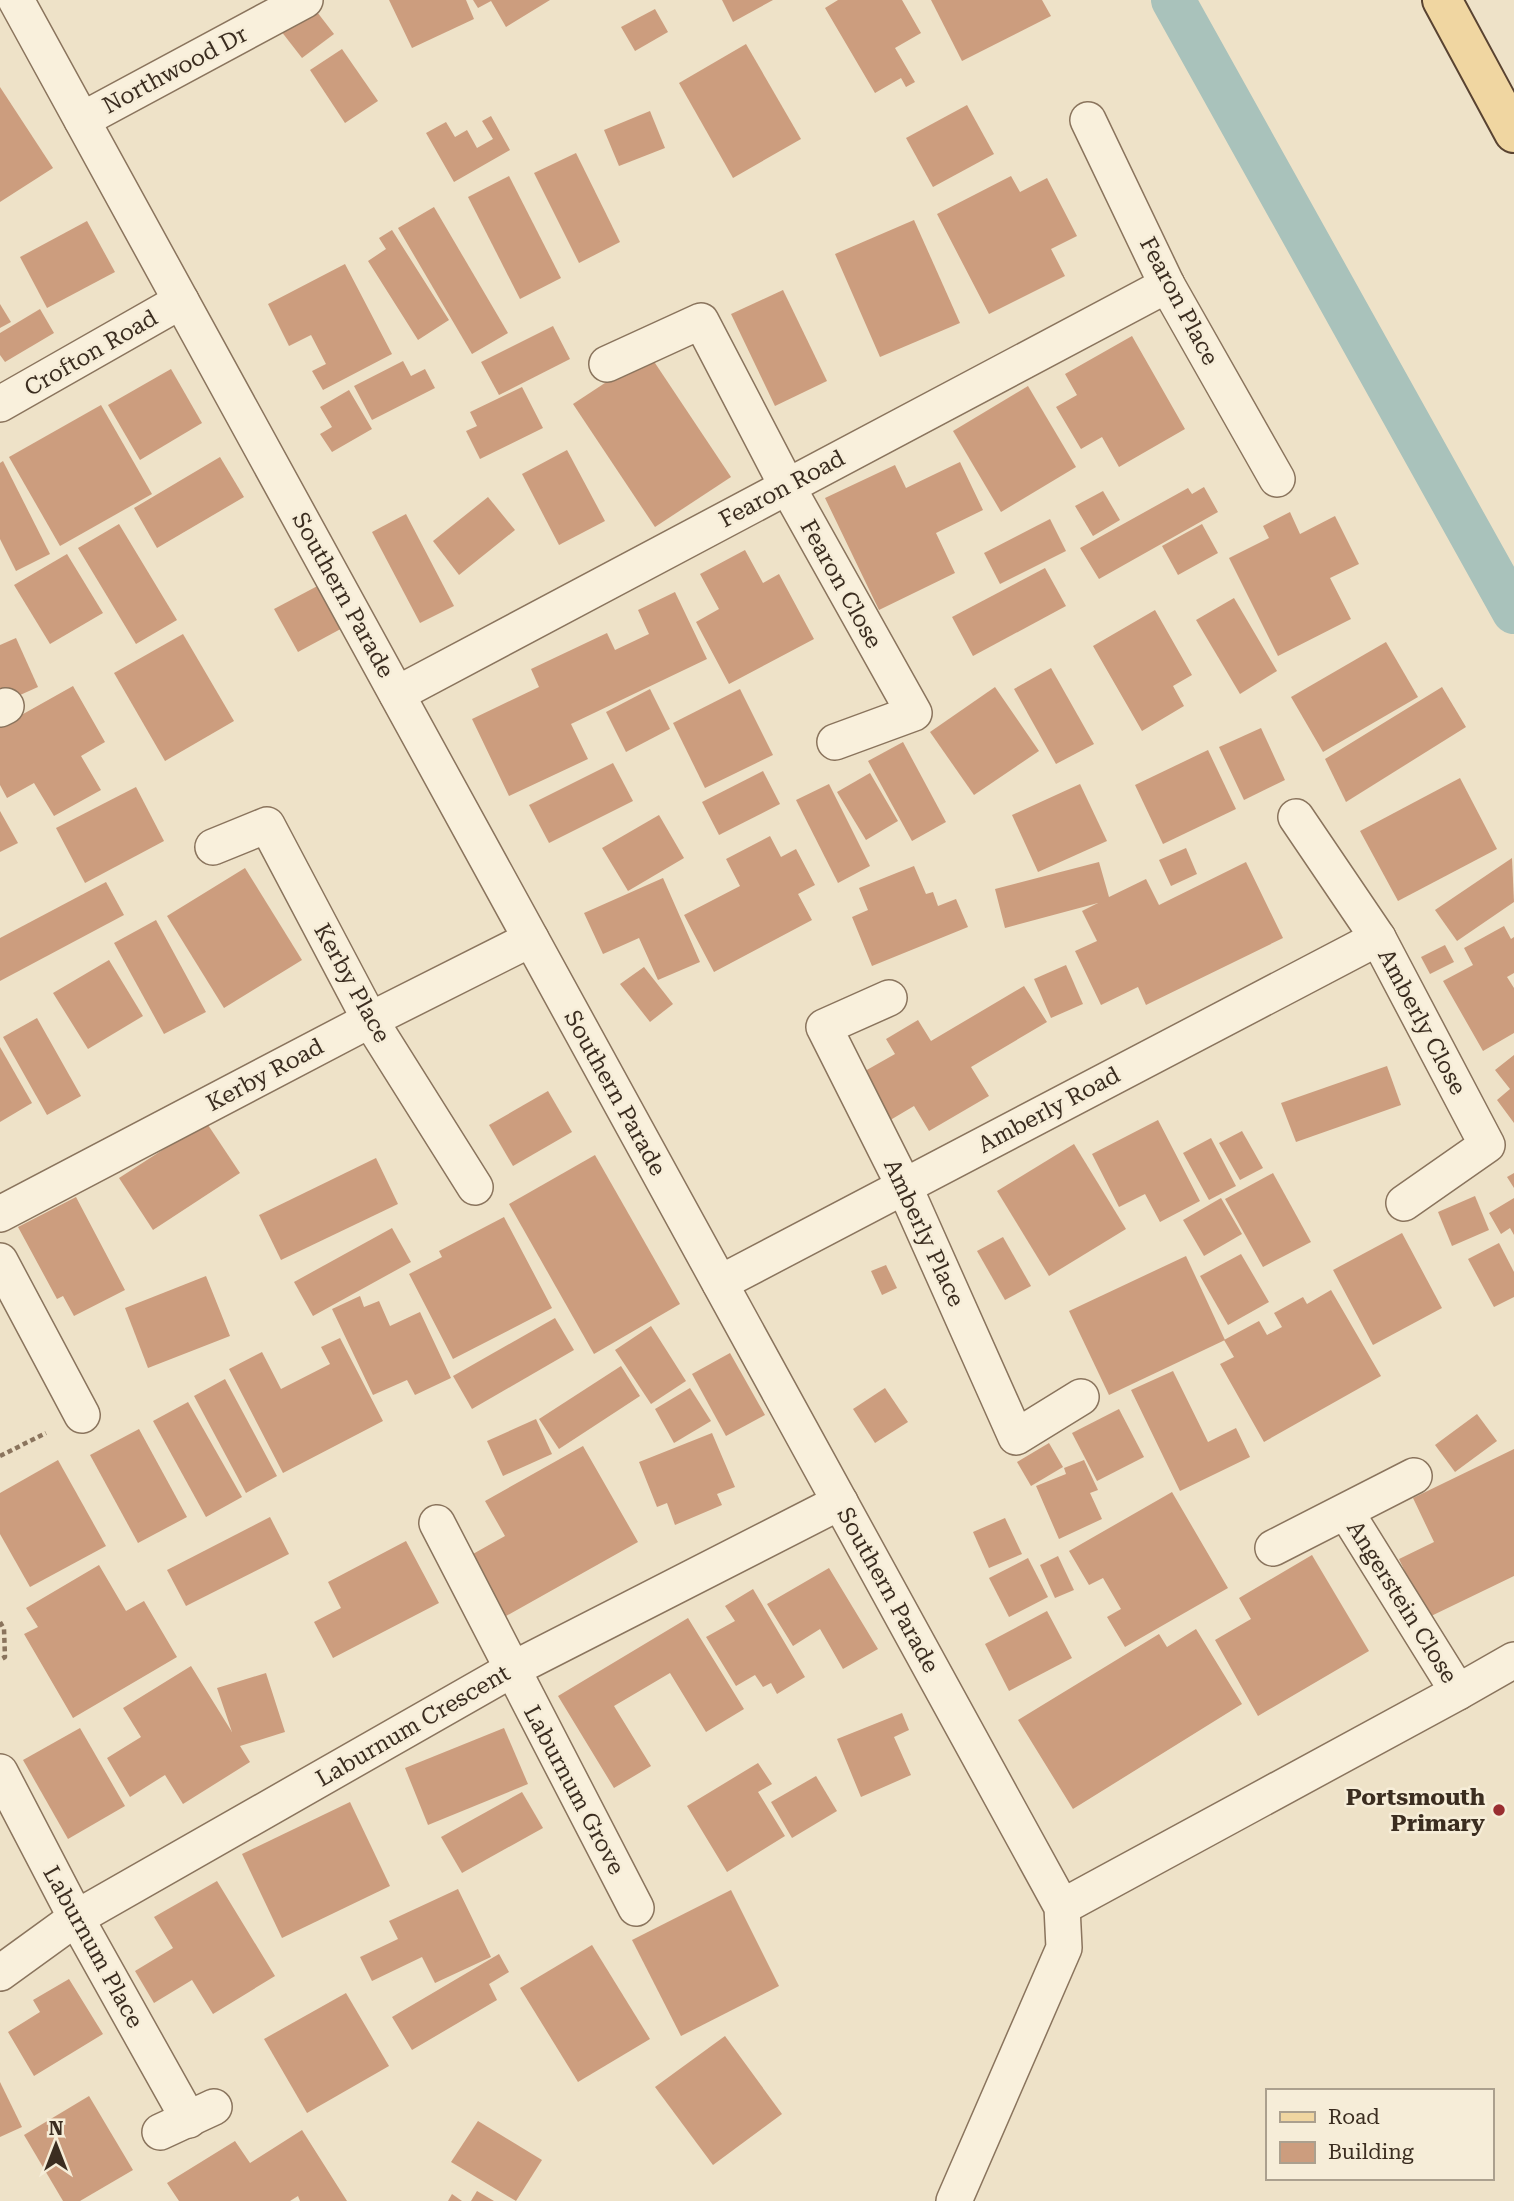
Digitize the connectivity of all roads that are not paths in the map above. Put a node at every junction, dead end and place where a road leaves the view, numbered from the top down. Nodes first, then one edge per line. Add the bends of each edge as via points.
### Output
1 (16, 0) edge
2 (305, 0) edge
3 (1442, 0) edge
4 (82, 120) junction
5 (1088, 120) dead end
6 (1514, 132) edge
7 (1167, 285) junction
8 (181, 301) junction
9 (607, 364) dead end
10 (0, 404) edge
11 (1277, 479) dead end
12 (787, 486) junction
13 (397, 694) junction
14 (835, 742) dead end
15 (1296, 817) dead end
16 (212, 847) dead end
17 (1378, 938) junction
18 (531, 939) junction
19 (889, 998) dead end
20 (370, 1020) junction
21 (904, 1186) junction
22 (475, 1187) dead end
23 (1404, 1203) dead end
24 (0, 1214) edge
25 (0, 1261) edge
26 (720, 1283) junction
27 (1081, 1397) dead end
28 (82, 1415) road end
29 (1414, 1476) dead end
30 (840, 1502) junction
31 (1346, 1512) junction
32 (437, 1523) dead end
33 (1273, 1548) dead end
34 (1514, 1660) edge
35 (512, 1670) junction
36 (1458, 1692) junction
37 (0, 1772) edge
38 (1062, 1907) junction
39 (636, 1908) dead end
40 (76, 1918) junction
41 (0, 1973) edge
42 (188, 2120) dead end
43 (954, 2201) edge

1 - 4 street, Southern Parade
2 - 4 street, Northwood Dr
3 - 6 main road
4 - 8 street, Southern Parade
5 - 7 street, Fearon Place
7 - 11 street, Fearon Place
7 - 12 street, Fearon Road
8 - 10 street, Crofton Road
8 - 13 street, Southern Parade
9 - 12 street, Fearon Close via 701,321
12 - 13 street, Fearon Road
12 - 14 street, Fearon Close via 914,713
13 - 18 street, Southern Parade
15 - 17 street, Amberly Close
16 - 20 street, Kerby Place via 267,825
17 - 21 street, Amberly Road
17 - 23 street, Amberly Close via 1487,1145
18 - 20 street, Kerby Road
18 - 26 street, Southern Parade
19 - 21 street, Amberly Place via 824,1027
20 - 22 street, Kerby Place
20 - 24 street, Kerby Road
21 - 26 street, Amberly Road
21 - 27 street, Amberly Place via 1016,1437
25 - 28 street
26 - 30 street, Southern Parade
29 - 31 street, Angerstein Close
30 - 35 street, Laburnum Crescent
30 - 38 street, Southern Parade
31 - 33 street, Angerstein Close
31 - 36 street, Angerstein Close
32 - 35 street, Laburnum Grove
34 - 36 street
35 - 39 street, Laburnum Grove
35 - 40 street, Laburnum Crescent
36 - 38 street
37 - 40 street, Laburnum Place
38 - 43 street, Southern Parade via 1064,1948
40 - 41 street, Laburnum Crescent
40 - 42 street, Laburnum Place

